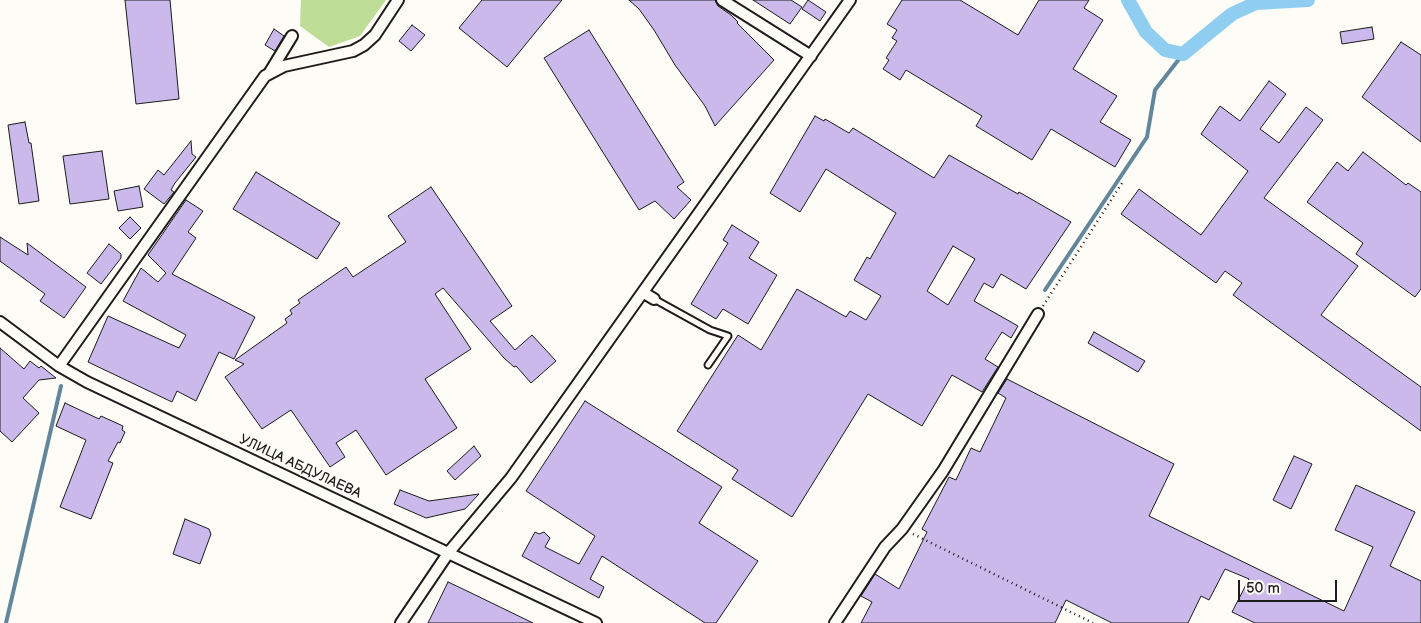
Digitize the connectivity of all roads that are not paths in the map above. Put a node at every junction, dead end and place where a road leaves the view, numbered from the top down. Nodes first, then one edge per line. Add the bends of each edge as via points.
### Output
1 (398, 0) edge
2 (722, 0) edge
3 (850, 0) edge
4 (292, 36) dead end
5 (811, 56) junction
6 (270, 72) junction
7 (644, 293) junction
8 (654, 299) joint
9 (1038, 314) road end
10 (0, 322) edge
11 (708, 365) dead end
12 (59, 366) junction
13 (449, 552) junction
14 (401, 623) edge
15 (596, 623) edge
16 (835, 623) edge

1 - 6 street via 375,35 352,52 284,66
2 - 5 street
3 - 5 street
4 - 6 street
5 - 7 street
6 - 12 street
7 - 8 street
7 - 13 street via 511,478
8 - 11 lane via 710,330 728,336
9 - 16 street via 943,471 885,548
10 - 12 street, УЛИЦА АБДУЛАЕВА
12 - 13 street, УЛИЦА АБДУЛАЕВА
13 - 14 street
13 - 15 street, УЛИЦА АБДУЛАЕВА

